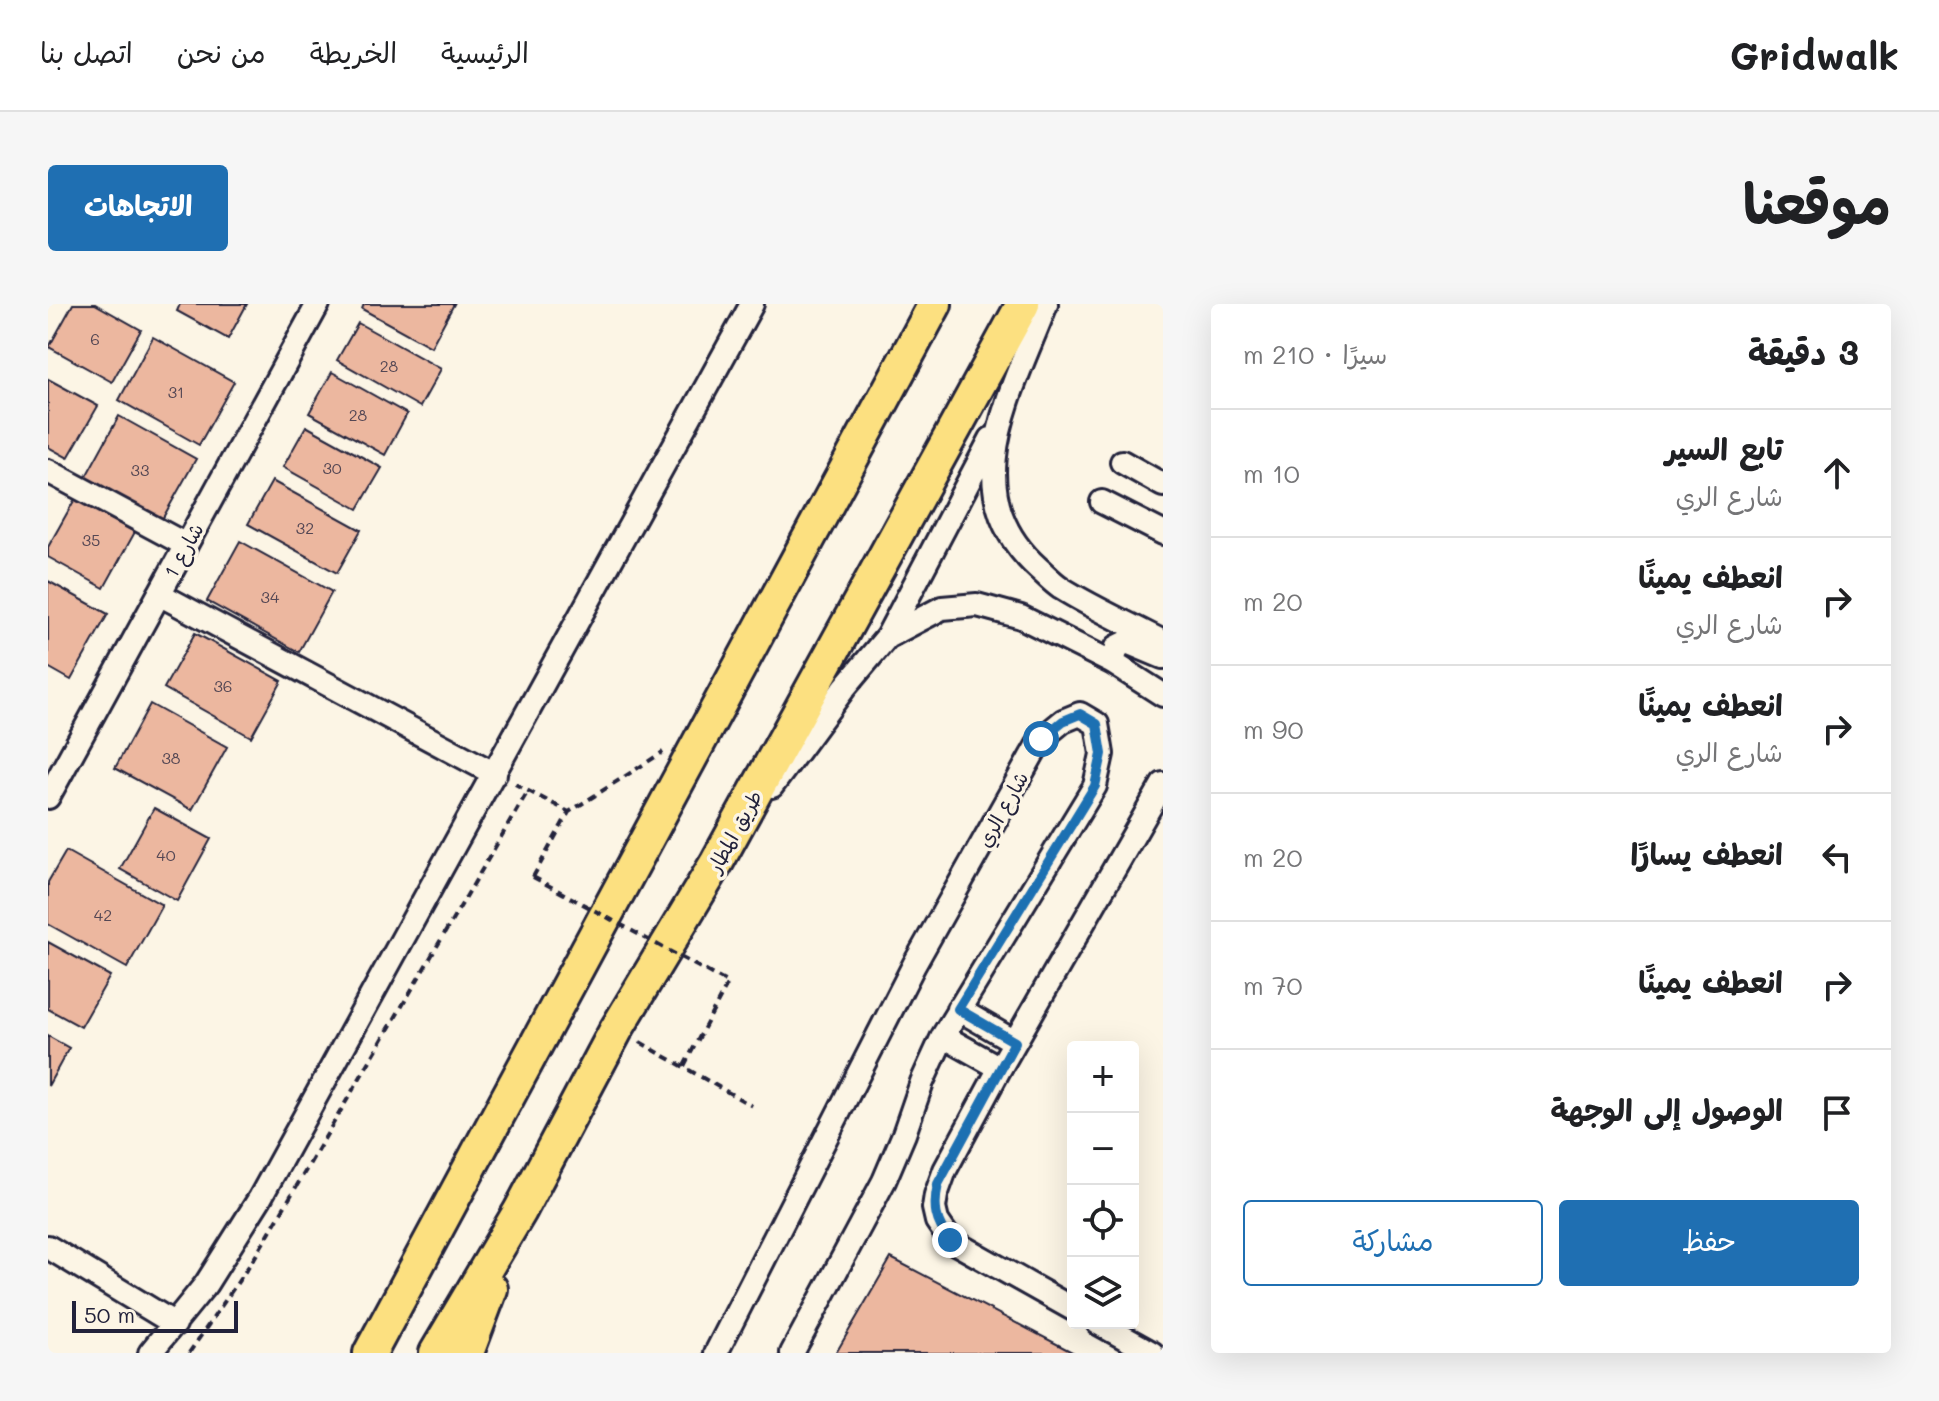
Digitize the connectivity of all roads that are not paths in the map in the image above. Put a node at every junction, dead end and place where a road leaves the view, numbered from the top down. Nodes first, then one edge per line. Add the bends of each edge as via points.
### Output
1 (318, 304) edge
2 (935, 304) edge
3 (1023, 304) edge
4 (1046, 304) edge
5 (751, 305) edge
6 (1004, 414) junction
7 (1122, 462) dead end
8 (48, 471) edge
9 (1163, 485) edge
10 (1102, 502) dead end
11 (1163, 533) edge
12 (186, 545) junction
13 (159, 594) junction
14 (887, 637) junction
15 (1163, 642) edge
16 (1163, 657) edge
17 (1113, 663) junction
18 (1163, 695) edge
19 (495, 774) junction
20 (1163, 784) edge
21 (48, 797) edge
22 (717, 862) junction
23 (958, 1009) junction
24 (943, 1036) junction
25 (1015, 1042) junction
26 (1000, 1068) junction
27 (520, 1211) junction
28 (48, 1247) edge
29 (417, 1265) junction
30 (1067, 1306) edge
31 (175, 1324) junction
32 (1109, 1329) edge
33 (150, 1353) edge
34 (350, 1353) edge
35 (370, 1353) edge
36 (436, 1353) edge
37 (467, 1353) edge
38 (716, 1353) edge
39 (792, 1353) edge
40 (1152, 1353) edge

1 - 12 street, شارع 1
2 - 29 highway
3 - 22 highway, طريق المطار
4 - 6 street
5 - 19 street
6 - 14 street
6 - 15 street via 993,458 994,497 1022,554 1059,586
7 - 9 street
8 - 12 street
10 - 11 street
12 - 13 street, شارع 1
13 - 19 street
13 - 21 street, شارع 1
14 - 17 street via 942,608 977,605 1021,617
14 - 22 street
16 - 17 street via 1127,642 1117,647
17 - 18 street
19 - 31 street via 260,1198
20 - 25 street
22 - 27 highway, طريق المطار via 616,1030
23 - 24 street, شارع الري
23 - 25 street
23 - 38 street, شارع الري via 1095,786 1102,754 1097,724 1080,714 1041,739 914,965
24 - 26 street
24 - 39 street, شارع الري via 884,1181
25 - 26 street
26 - 30 street via 938,1184 937,1221 962,1248
27 - 36 highway, طريق المطار
27 - 37 highway
28 - 31 street
29 - 34 highway
29 - 35 highway
31 - 33 street
32 - 40 street

